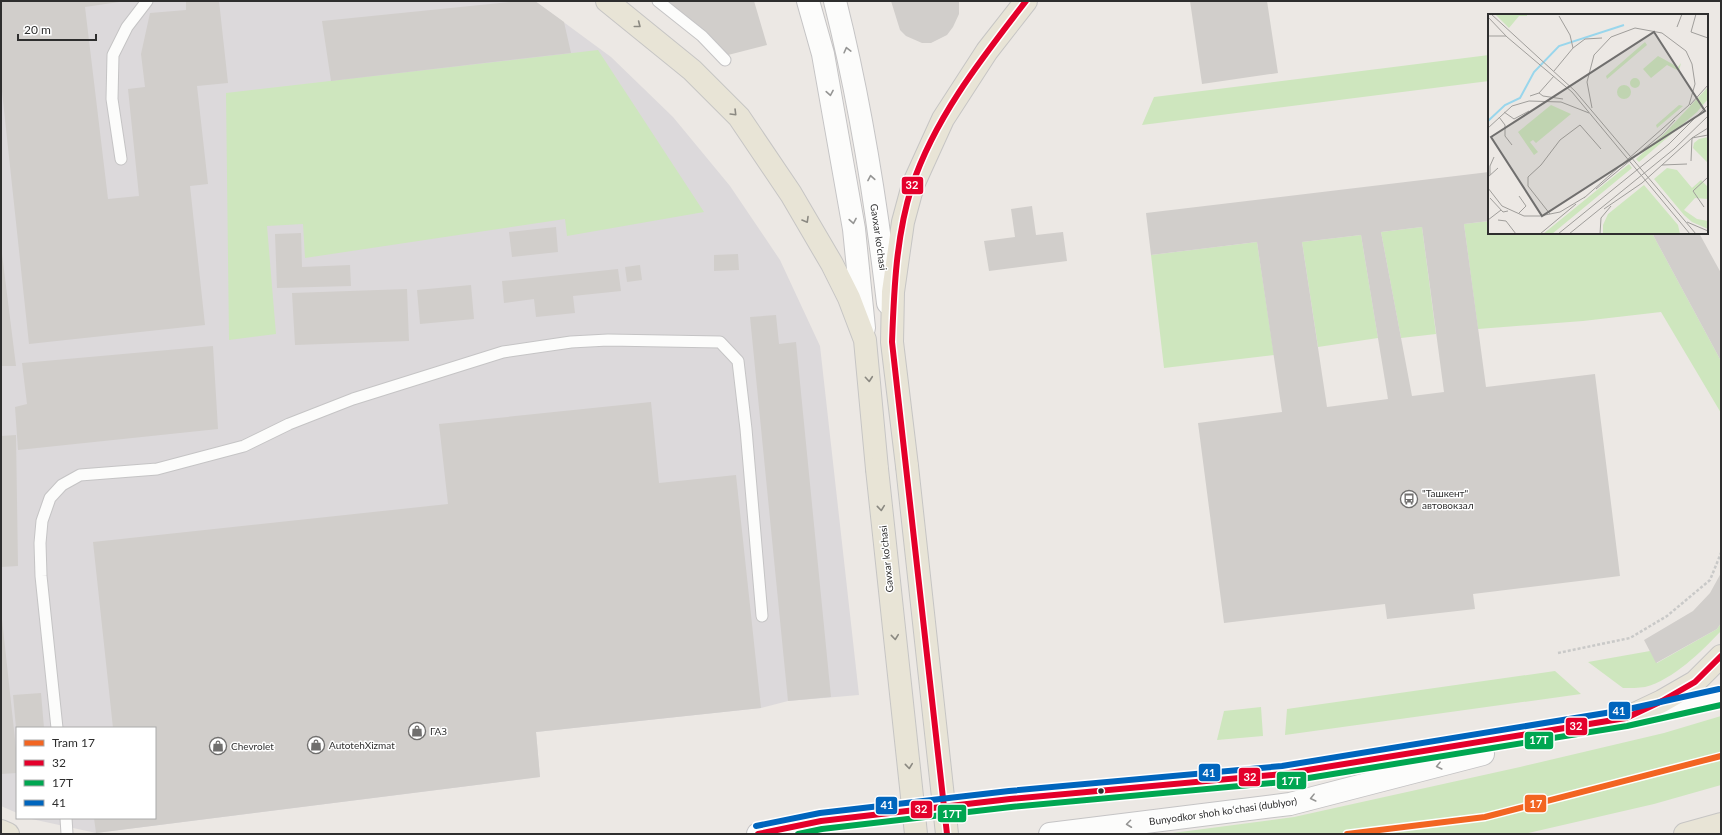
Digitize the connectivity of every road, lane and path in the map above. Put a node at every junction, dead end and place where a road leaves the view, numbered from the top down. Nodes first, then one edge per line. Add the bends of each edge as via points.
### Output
1 (147, 1) edge
2 (607, 1) edge
3 (658, 1) edge
4 (808, 1) edge
5 (835, 1) edge
6 (1026, 1) edge
7 (725, 60) dead end
8 (121, 159) dead end
9 (865, 340) junction
10 (892, 342) junction
11 (1721, 553) edge
12 (762, 616) dead end
13 (1558, 653) dead end
14 (1721, 656) edge
15 (1721, 697) edge
16 (1626, 718) junction
17 (56, 727) edge
18 (66, 819) edge
19 (1721, 824) edge
20 (1, 831) edge
21 (8, 834) edge
22 (67, 834) edge
23 (758, 834) edge
24 (916, 834) edge
25 (947, 834) edge
26 (1050, 834) edge
27 (1685, 834) edge

1 - 8 lane via 127,26 114,55 112,99
2 -> 9 main road via 692,70 739,118 791,194 828,257 849,298
3 - 7 lane via 702,36
4 -> 9 street, Gavxar ko'chasi via 823,54 854,229
10 -> 5 street, Gavxar ko'chasi via 878,221 850,60
6 - 10 main road via 987,51 943,119 926,152 903,222 897,258
9 -> 24 main road, Gavxar ko'chasi, bridge
10 - 25 main road, Gavxar ko'chasi, bridge
11 - 13 path via 1710,580 1667,616 1630,638
12 - 17 lane via 738,361 720,342 608,340 571,342 503,352 353,399 289,424 244,446 157,469 80,475 62,486 50,498 42,521 40,543
14 - 16 main road via 1695,682
15 - 16 street, Bunyodkor shoh koʻchasi (dublyor)
16 - 23 street, Bunyodkor shoh koʻchasi (dublyor) via 1283,774 1010,799 821,822
16 -> 26 street, Bunyodkor shoh koʻchasi (dublyor) via 1290,804
18 - 22 lane
19 - 27 main road
20 - 21 main road

